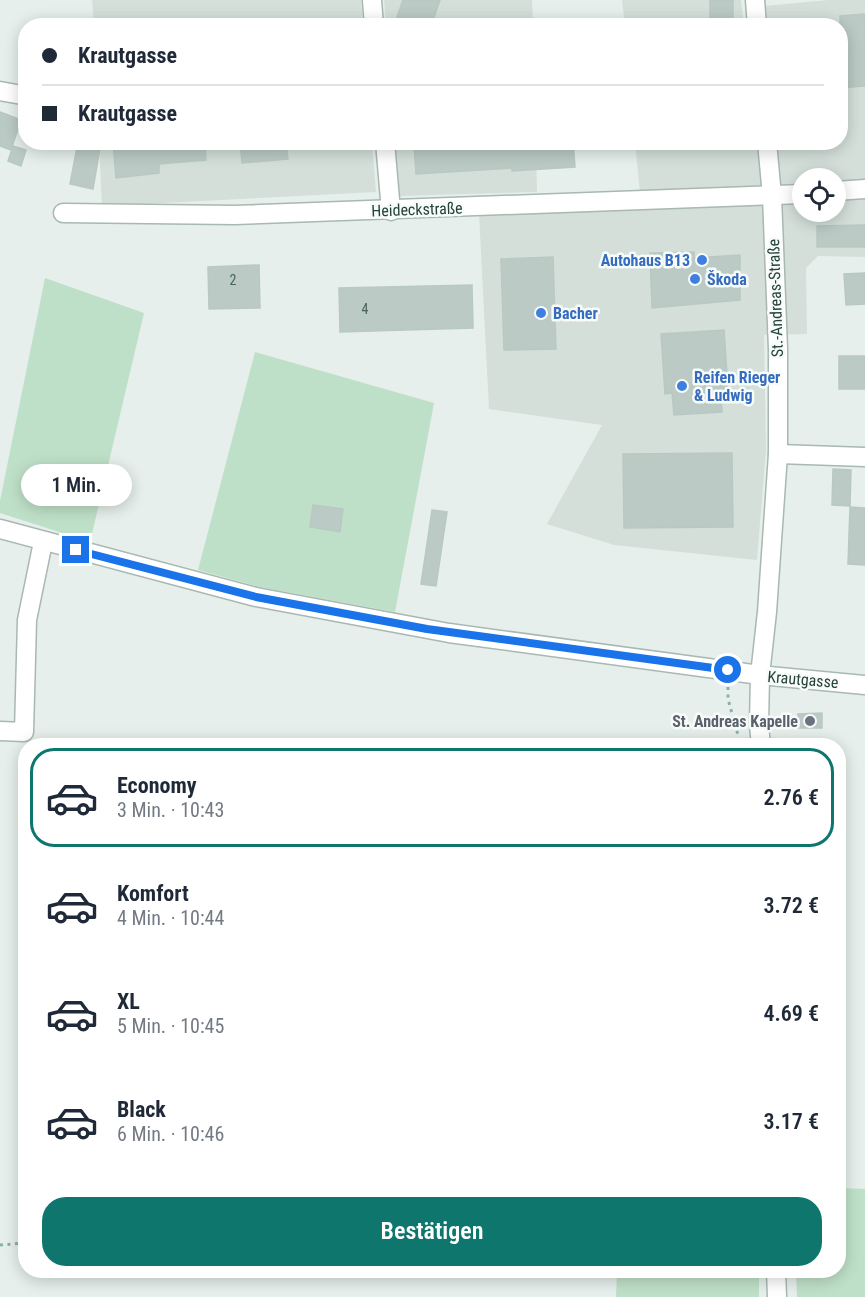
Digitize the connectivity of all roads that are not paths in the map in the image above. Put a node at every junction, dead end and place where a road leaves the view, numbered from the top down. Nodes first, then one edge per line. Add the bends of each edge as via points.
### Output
1 (372, 0) edge
2 (755, 0) edge
3 (373, 18) edge
4 (756, 18) edge
5 (0, 91) edge
6 (18, 94) edge
7 (386, 150) edge
8 (768, 150) edge
9 (865, 189) edge
10 (846, 190) edge
11 (792, 195) edge
12 (772, 196) junction
13 (391, 211) junction
14 (63, 213) dead end
15 (778, 454) junction
16 (865, 457) edge
17 (2, 531) edge
18 (43, 542) junction
19 (760, 675) junction
20 (865, 685) edge
21 (0, 731) edge
22 (760, 738) edge
23 (776, 1278) edge
24 (777, 1297) edge

1 - 3 street
2 - 4 street
5 - 6 street
7 - 13 street
8 - 12 street, St.-Andreas-Straße
9 - 10 street
11 - 12 street, Heideckstraße
12 - 13 street, Heideckstraße
12 - 15 street, St.-Andreas-Straße
13 - 14 street, Heideckstraße via 235,215
15 - 16 street
15 - 19 street, St.-Andreas-Straße
17 - 18 street, Krautgasse
18 - 19 street, Krautgasse via 256,597 448,633
18 - 21 street via 27,620 24,732
19 - 20 street, Krautgasse
19 - 22 street, St.-Andreas-Straße
23 - 24 street

